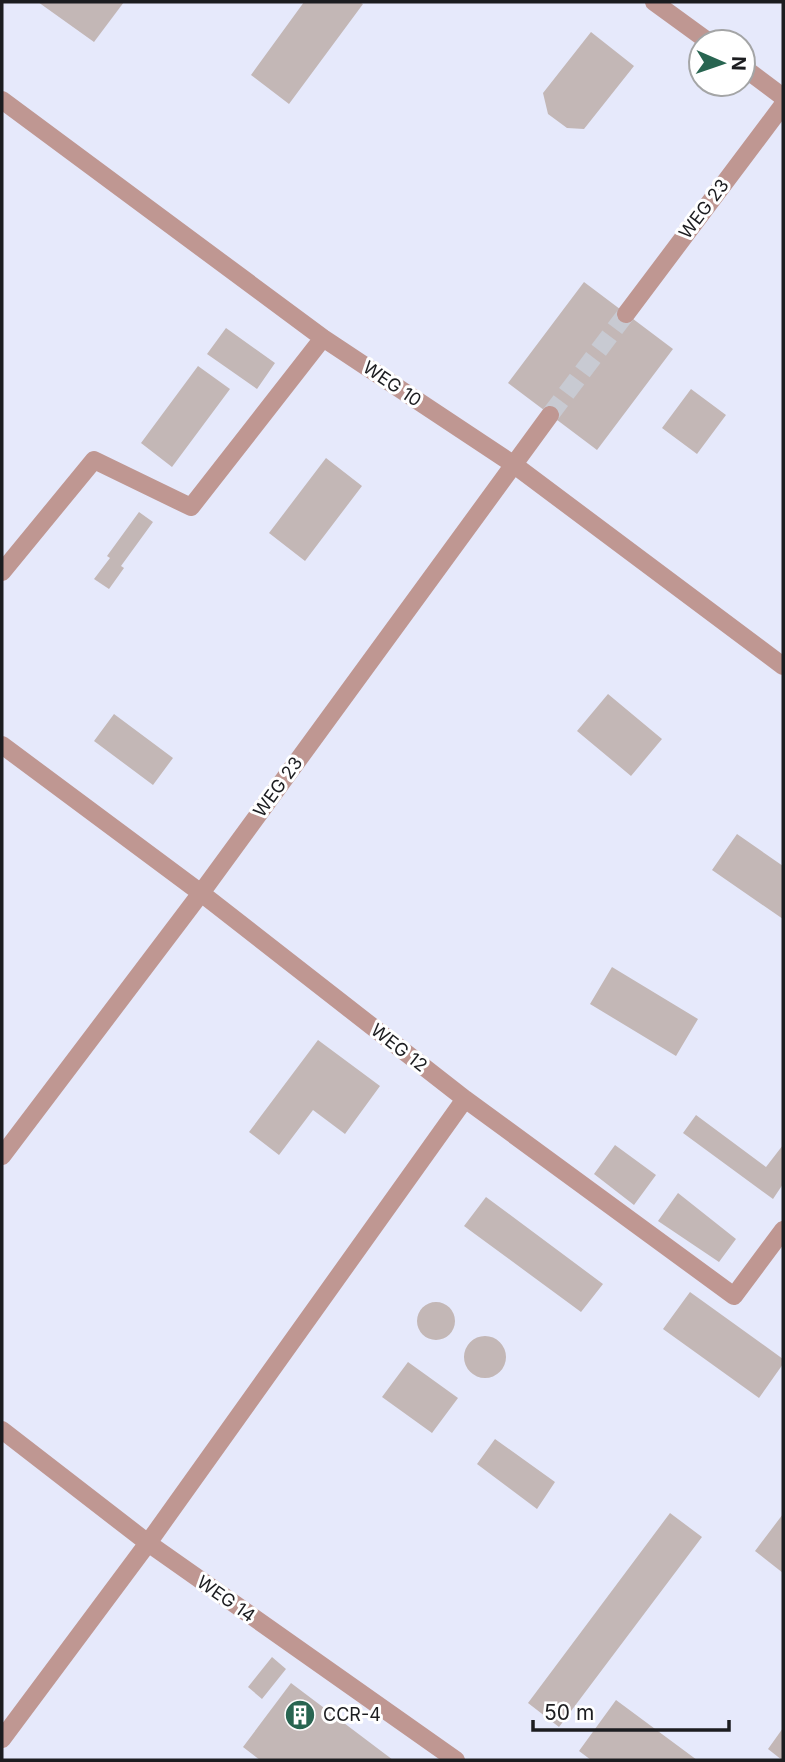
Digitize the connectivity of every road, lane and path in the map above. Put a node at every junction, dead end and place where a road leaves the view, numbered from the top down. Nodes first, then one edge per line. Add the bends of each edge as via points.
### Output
1 (654, 2) edge
2 (690, 28) edge
3 (757, 78) edge
4 (783, 97) edge
5 (2, 100) edge
6 (783, 105) edge
7 (626, 314) tunnel mouth
8 (323, 338) junction
9 (550, 415) tunnel mouth
10 (513, 464) junction
11 (2, 572) edge
12 (783, 666) edge
13 (2, 745) edge
14 (201, 893) junction
15 (466, 1100) junction
16 (2, 1156) edge
17 (783, 1230) edge
18 (2, 1430) edge
19 (148, 1543) junction
20 (2, 1739) edge
21 (456, 1760) edge

1 - 2 lane
3 - 4 lane
5 - 8 lane, WEG 10
6 - 7 lane, WEG 23
8 - 10 lane, WEG 10
8 - 11 lane via 191,507 94,460
9 - 10 lane, WEG 23
10 - 12 lane, WEG 10
10 - 14 lane, WEG 23
13 - 14 lane, WEG 12
14 - 15 lane, WEG 12
14 - 16 lane, WEG 23
15 - 17 lane, WEG 12 via 734,1296
15 - 19 lane
18 - 19 lane, WEG 14
19 - 20 lane
19 - 21 lane, WEG 14

